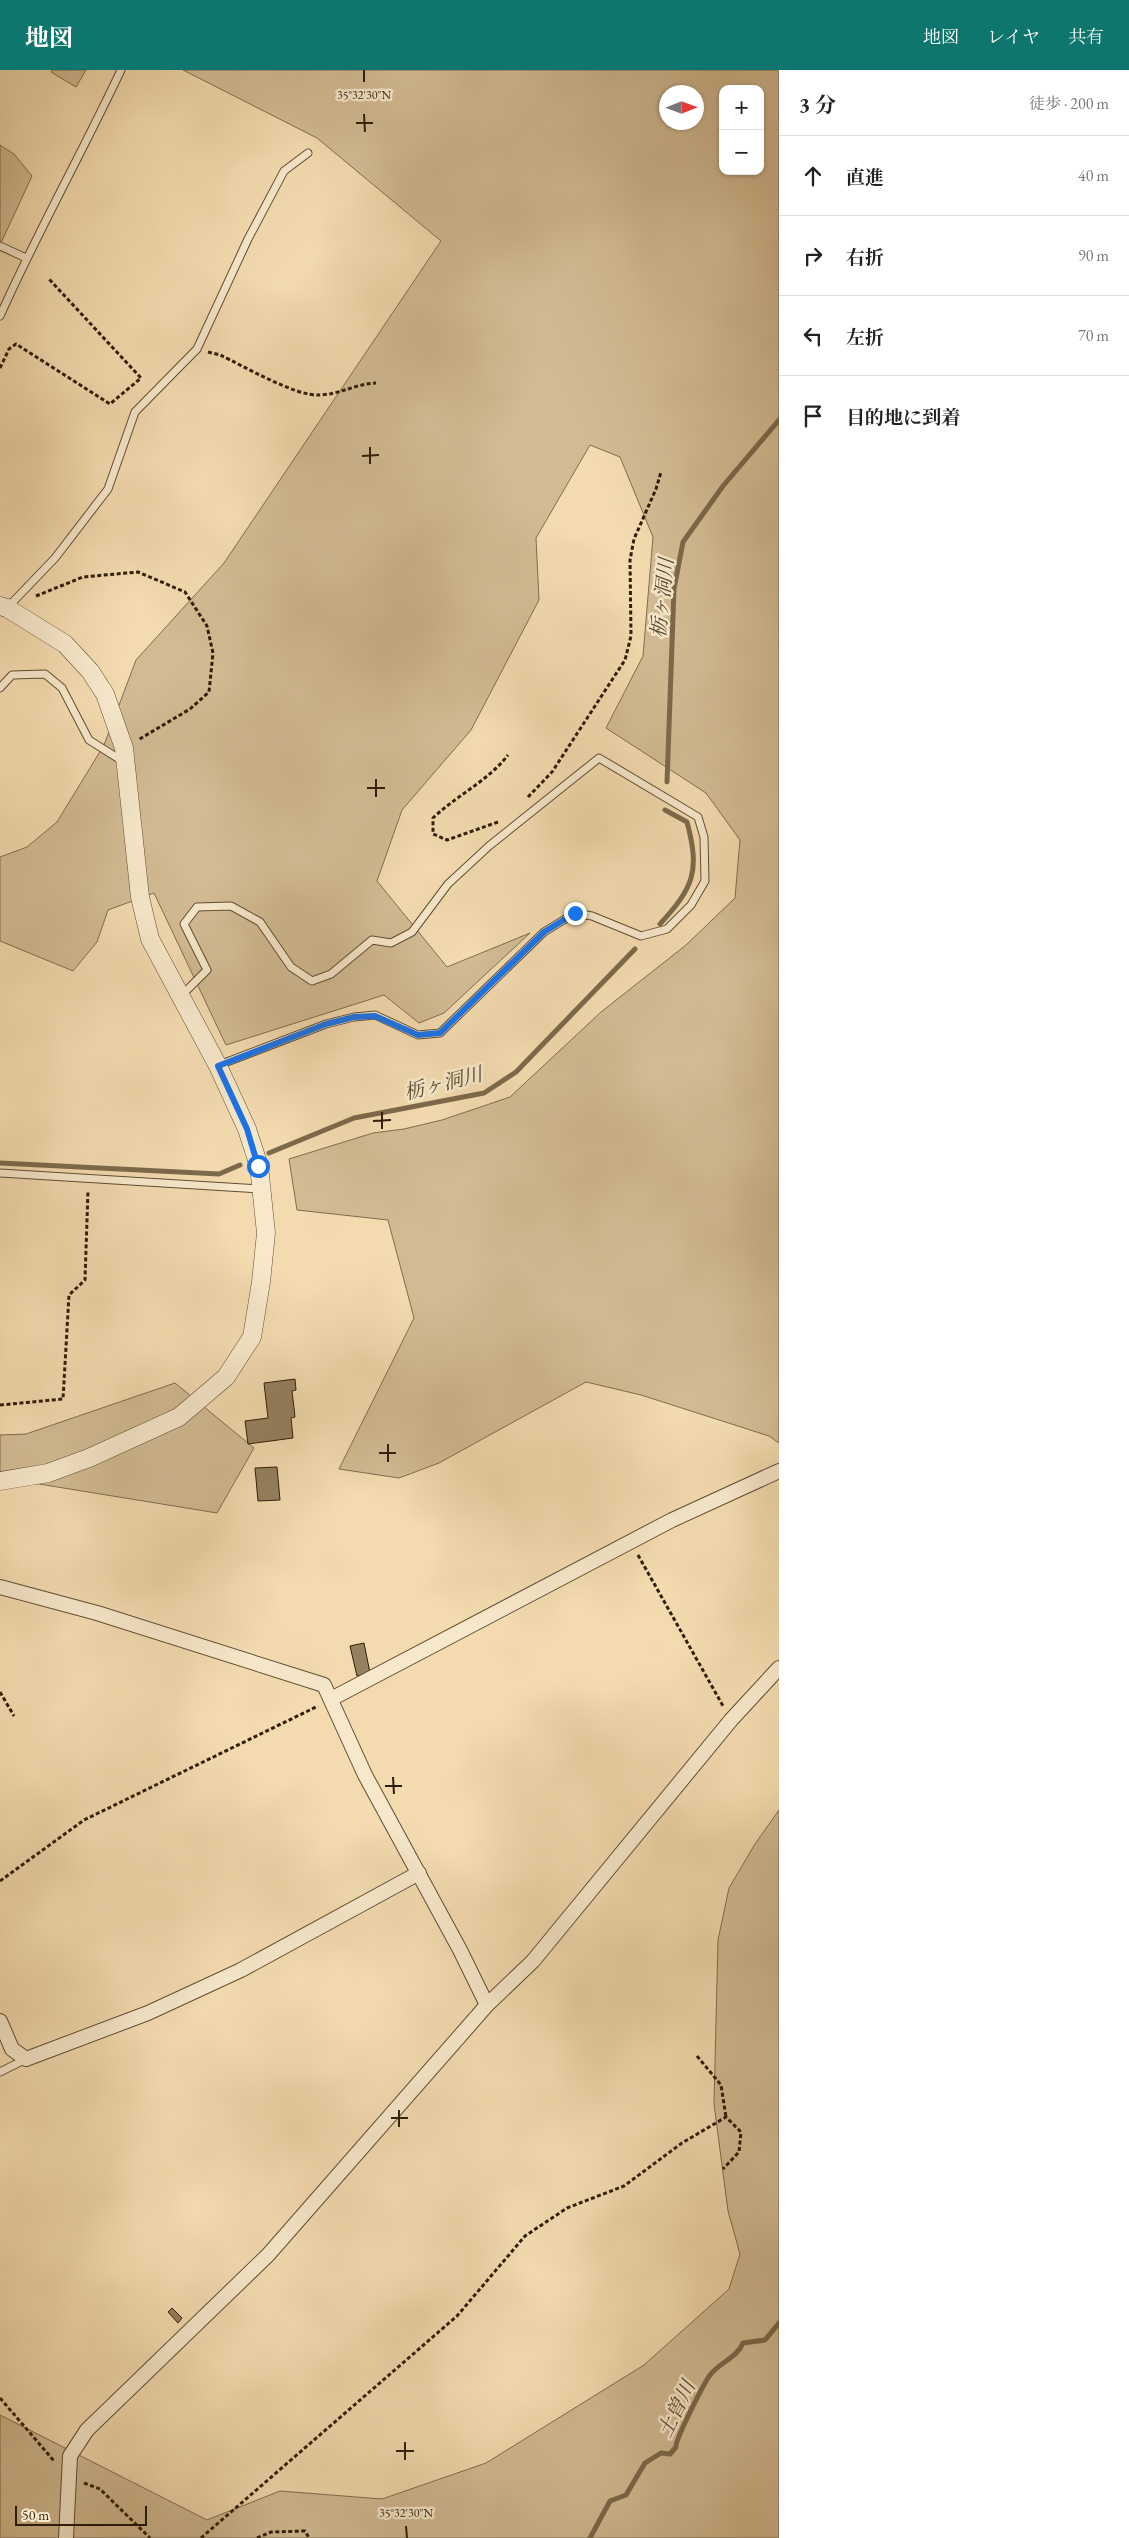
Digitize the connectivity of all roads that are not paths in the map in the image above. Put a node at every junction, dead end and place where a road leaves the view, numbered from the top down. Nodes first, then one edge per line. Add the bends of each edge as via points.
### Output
1 (121, 70) edge
2 (308, 153) dead end
3 (0, 246) edge
4 (26, 258) junction
5 (0, 316) edge
6 (4, 607) edge
7 (0, 688) edge
8 (124, 755) junction
9 (180, 996) junction
10 (218, 1066) junction
11 (0, 1173) edge
12 (262, 1189) junction
13 (779, 1471) edge
14 (0, 1481) edge
15 (0, 1587) edge
16 (779, 1668) edge
17 (331, 1699) junction
18 (419, 1873) junction
19 (487, 2005) junction
20 (0, 2021) edge
21 (26, 2059) junction
22 (0, 2072) edge
23 (66, 2538) edge

1 - 4 lane via 80,157
2 - 6 lane via 284,171 197,349 136,412 108,489 55,558
3 - 4 lane
4 - 5 lane
6 - 8 street via 65,644 90,671 105,694
7 - 8 lane via 12,675 45,674 62,688 89,740
8 - 9 street via 140,897 150,939
9 - 10 street
9 - 10 lane via 207,970 184,924 197,907 231,906 260,922 291,967 312,981 331,974 372,940 391,943 412,932 448,884 482,852 599,758 698,816 704,837 705,881 691,905 667,929 641,936 592,916 575,913 544,932 440,1033 418,1035 375,1016 354,1017 326,1024
10 - 12 street via 247,1129
11 - 12 lane
12 - 14 street via 266,1233 262,1282 252,1337 226,1377 178,1416 89,1458 48,1473
13 - 17 street via 672,1520
15 - 17 street via 97,1613 324,1685
16 - 19 street via 731,1720 533,1962
17 - 18 street via 365,1775
18 - 19 street
18 - 21 street via 241,1970 148,2013
19 - 23 street via 268,2255 87,2430 70,2456
20 - 21 street via 12,2049
21 - 22 lane

